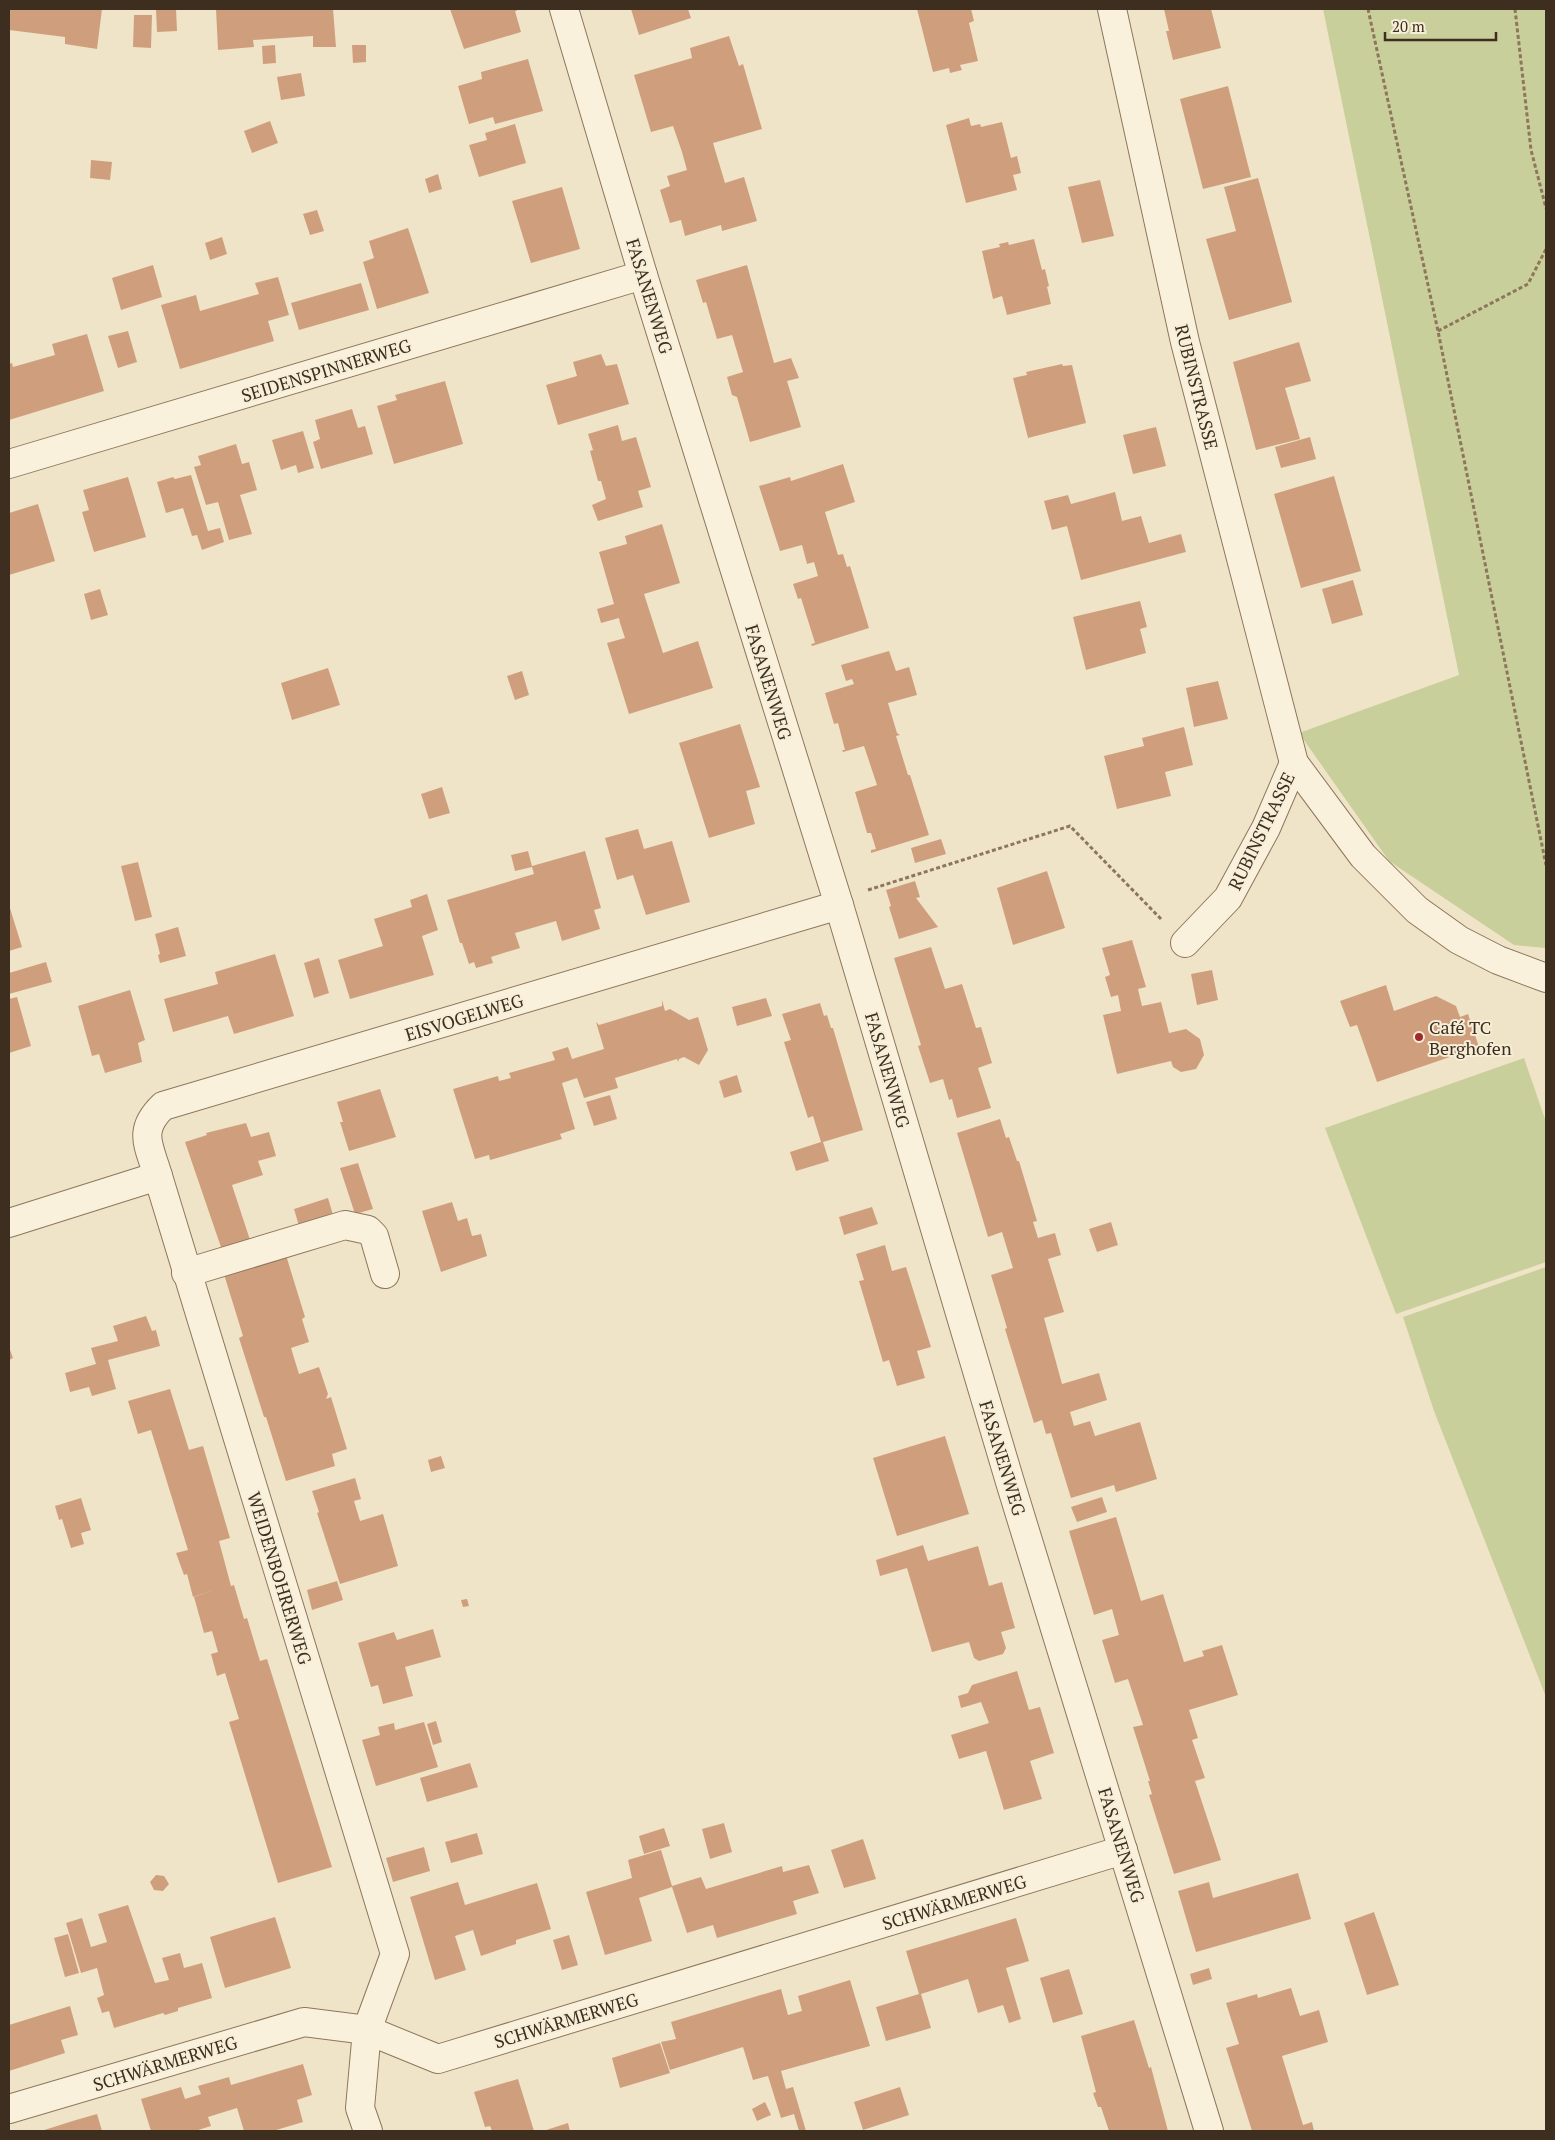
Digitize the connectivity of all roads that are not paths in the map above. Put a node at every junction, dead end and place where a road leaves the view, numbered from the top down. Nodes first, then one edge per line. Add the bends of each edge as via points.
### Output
1 (564, 9) edge
2 (1112, 9) edge
3 (643, 275) junction
4 (9, 464) edge
5 (1294, 763) junction
6 (840, 905) junction
7 (1185, 943) road end
8 (1546, 978) edge
9 (158, 1176) junction
10 (9, 1223) edge
11 (186, 1273) junction
12 (385, 1274) dead end
13 (1124, 1850) junction
14 (367, 2030) junction
15 (9, 2109) edge
16 (368, 2131) edge
17 (1209, 2131) edge

1 - 3 street, FASANENWEG
2 - 5 street, RUBINSTRASSE via 1185,342
3 - 4 street, SEIDENSPINNERWEG
3 - 6 street, FASANENWEG
5 - 7 street, RUBINSTRASSE via 1266,828 1228,898
5 - 8 street, RUBINSTRASSE via 1363,856 1417,910 1459,940 1498,960
6 - 9 street, EISVOGELWEG via 163,1106 152,1117 146,1132
6 - 13 street, FASANENWEG via 1010,1482
9 - 10 street
9 - 11 street, WEIDENBOHRERWEG
11 - 12 street via 345,1225 368,1230 374,1236
11 - 14 street, WEIDENBOHRERWEG via 395,1954
13 - 14 street, SCHWÄRMERWEG via 438,2059
13 - 17 street, FASANENWEG
14 - 15 street, SCHWÄRMERWEG via 304,2022
14 - 16 street, WEIDENBOHRERWEG via 360,2108

